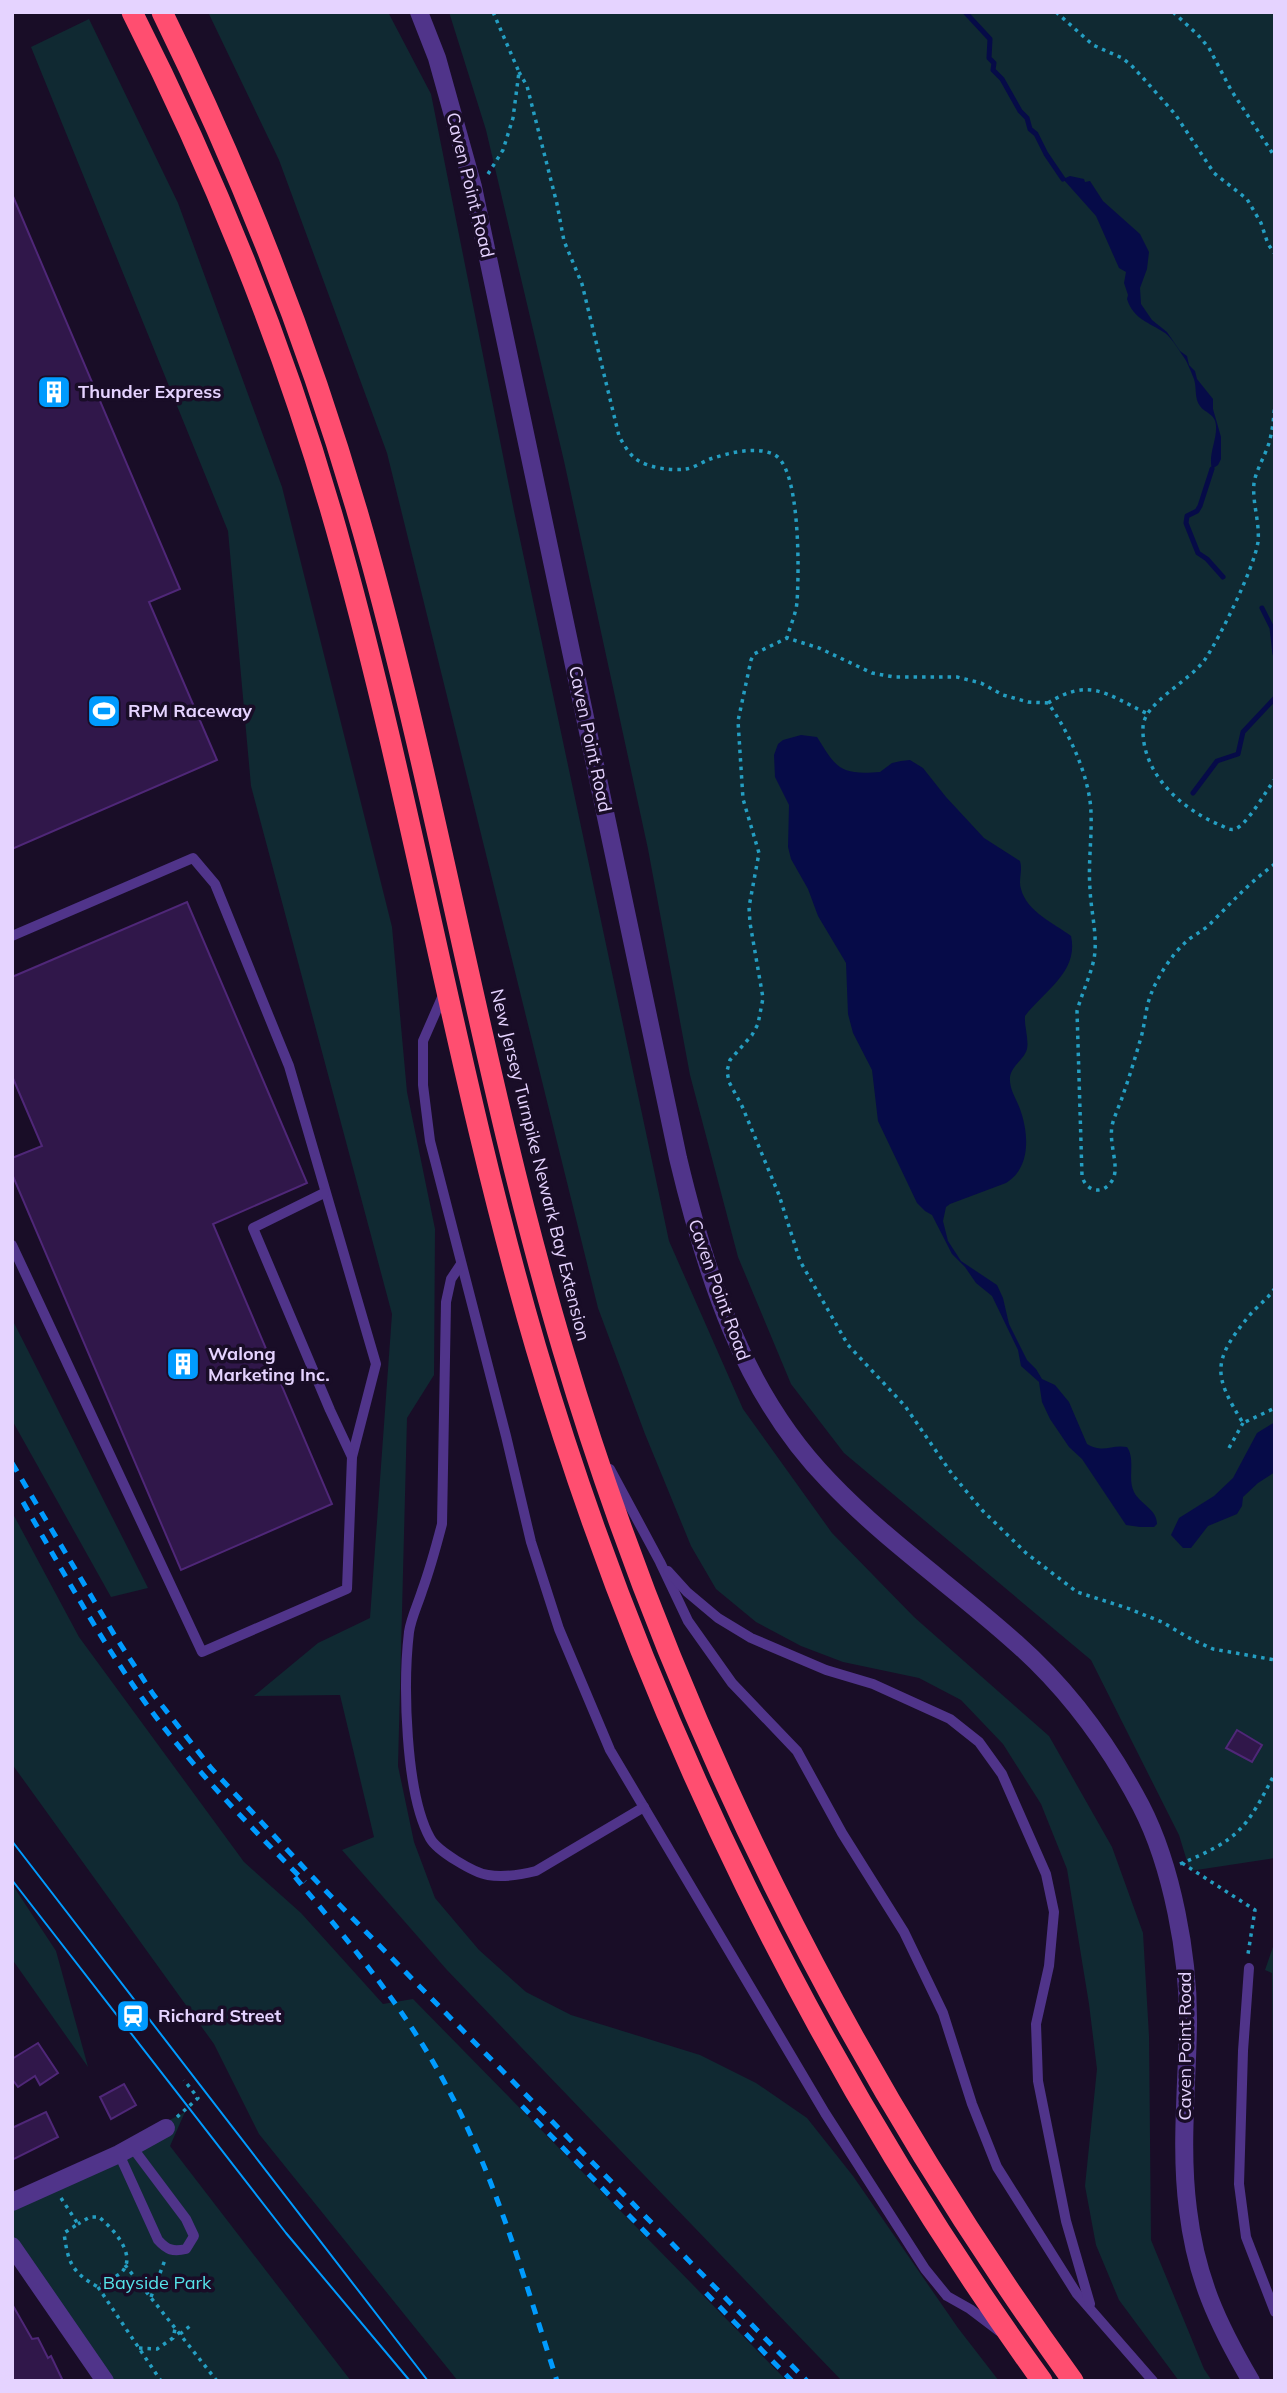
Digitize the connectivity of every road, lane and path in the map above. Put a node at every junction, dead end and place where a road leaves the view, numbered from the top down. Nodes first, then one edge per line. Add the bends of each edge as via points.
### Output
1 (132, 12) edge
2 (419, 12) edge
3 (493, 12) edge
4 (1056, 12) edge
5 (1173, 12) edge
6 (163, 13) edge
7 (519, 72) junction
8 (1275, 157) edge
9 (473, 187) junction
10 (1275, 254) edge
11 (1275, 401) edge
12 (787, 638) junction
13 (1048, 703) junction
14 (1146, 713) junction
15 (1275, 779) edge
16 (1275, 864) edge
17 (12, 936) edge
18 (447, 986) junction
19 (324, 1193) junction
20 (12, 1245) edge
21 (461, 1264) junction
22 (1275, 1288) edge
23 (1275, 1408) edge
24 (1243, 1423) junction
25 (586, 1426) junction
26 (1229, 1448) dead end
27 (352, 1457) junction
28 (660, 1562) junction
29 (1275, 1660) edge
30 (1275, 1773) edge
31 (644, 1807) junction
32 (1174, 1867) junction
33 (1248, 1955) dead end
34 (1249, 1968) dead end
35 (184, 2080) dead end
36 (166, 2128) joint
37 (126, 2150) junction
38 (60, 2196) dead end
39 (12, 2202) edge
40 (78, 2224) junction
41 (12, 2246) edge
42 (165, 2260) dead end
43 (125, 2265) junction
44 (97, 2287) junction
45 (151, 2297) junction
46 (1091, 2308) junction
47 (1275, 2312) edge
48 (190, 2326) dead end
49 (175, 2328) junction
50 (180, 2334) junction
51 (1014, 2342) junction
52 (139, 2348) junction
53 (105, 2381) edge
54 (161, 2381) edge
55 (217, 2381) edge
56 (1042, 2381) edge
57 (1073, 2381) edge
58 (1153, 2381) edge
59 (1251, 2381) edge

1 - 18 highway via 186,122 234,236 305,428 362,626
2 - 9 street, Caven Point Road via 437,58
3 - 7 path
4 - 10 path via 1093,46 1122,58 1138,72 1175,114 1214,173 1247,199
5 - 8 path via 1209,48
6 - 25 highway, New Jersey Turnpike Newark Bay Extension via 276,272 346,475 391,639 528,1224
7 - 9 path via 503,150 491,172
7 - 12 path via 527,86 564,241 582,284 619,436 627,450 639,461 667,469 687,469 734,452 775,454 785,463 797,521 798,574 797,605
9 - 32 street, Caven Point Road via 678,1158 697,1236 722,1308 752,1376 827,1480 1018,1645 1066,1694 1107,1746
11 - 14 path via 1274,422 1254,482 1258,542 1248,572 1205,660
12 - 13 path via 872,673 957,677 1003,695
12 - 29 path via 754,654 738,721 743,799 759,853 749,915 763,998 758,1024 730,1060 727,1071 779,1195 800,1261 848,1345 905,1406 982,1510 1026,1553 1084,1595 1139,1613 1213,1649
13 - 14 path via 1083,688
13 - 16 path via 1082,769 1091,809 1090,889 1096,938 1090,975 1077,1011 1082,1176 1095,1191 1114,1177 1113,1122 1158,980 1188,941
14 - 15 path via 1143,727 1153,772 1168,791 1214,823 1236,829
17 - 19 lane via 193,858 215,884 289,1066
18 - 21 lane via 424,1041 422,1085 430,1141
18 - 51 highway via 536,1346 581,1489 659,1696 726,1846 813,2017 916,2194
19 - 27 lane via 376,1364
19 - 27 lane via 253,1228
20 - 27 lane via 202,1652 347,1589
21 - 31 lane via 531,1542 559,1629 610,1750
21 - 31 lane via 450,1279 446,1302 442,1524 409,1629 405,1699 419,1810 431,1841 449,1856 486,1875 517,1876 536,1871
22 - 24 path via 1240,1328 1222,1361 1222,1384
23 - 24 path
24 - 26 path
25 - 28 lane
25 - 57 highway, New Jersey Turnpike Newark Bay Extension via 687,1697 792,1923 929,2166
28 - 46 lane via 688,1621 732,1683 797,1751 904,1932 943,2013 997,2167
28 - 46 lane via 698,1601 751,1638 950,1719 979,1742 1002,1774 1046,1874 1054,1912 1049,1966 1036,2024 1038,2081 1066,2221
30 - 32 path via 1238,1834
31 - 51 lane via 825,2113 925,2269 947,2296
32 - 33 path via 1255,1910
32 - 59 street, Caven Point Road via 1188,2008 1184,2162 1188,2211 1197,2262 1213,2311
34 - 47 lane via 1239,2184 1246,2237
35 - 36 path via 198,2098
36 - 37 street
37 - 37 lane via 158,2240 176,2252 186,2249 194,2236 186,2220
37 - 39 street
38 - 40 path
40 - 43 path via 99,2217 121,2240
40 - 44 path via 64,2233 69,2261 76,2273
41 - 53 street
42 - 45 path
43 - 44 path via 121,2273
43 - 45 path
44 - 52 path
45 - 49 path
46 - 58 lane
48 - 50 path
49 - 50 path
49 - 52 path via 173,2338 157,2349
50 - 55 path
51 - 56 highway
52 - 54 path

